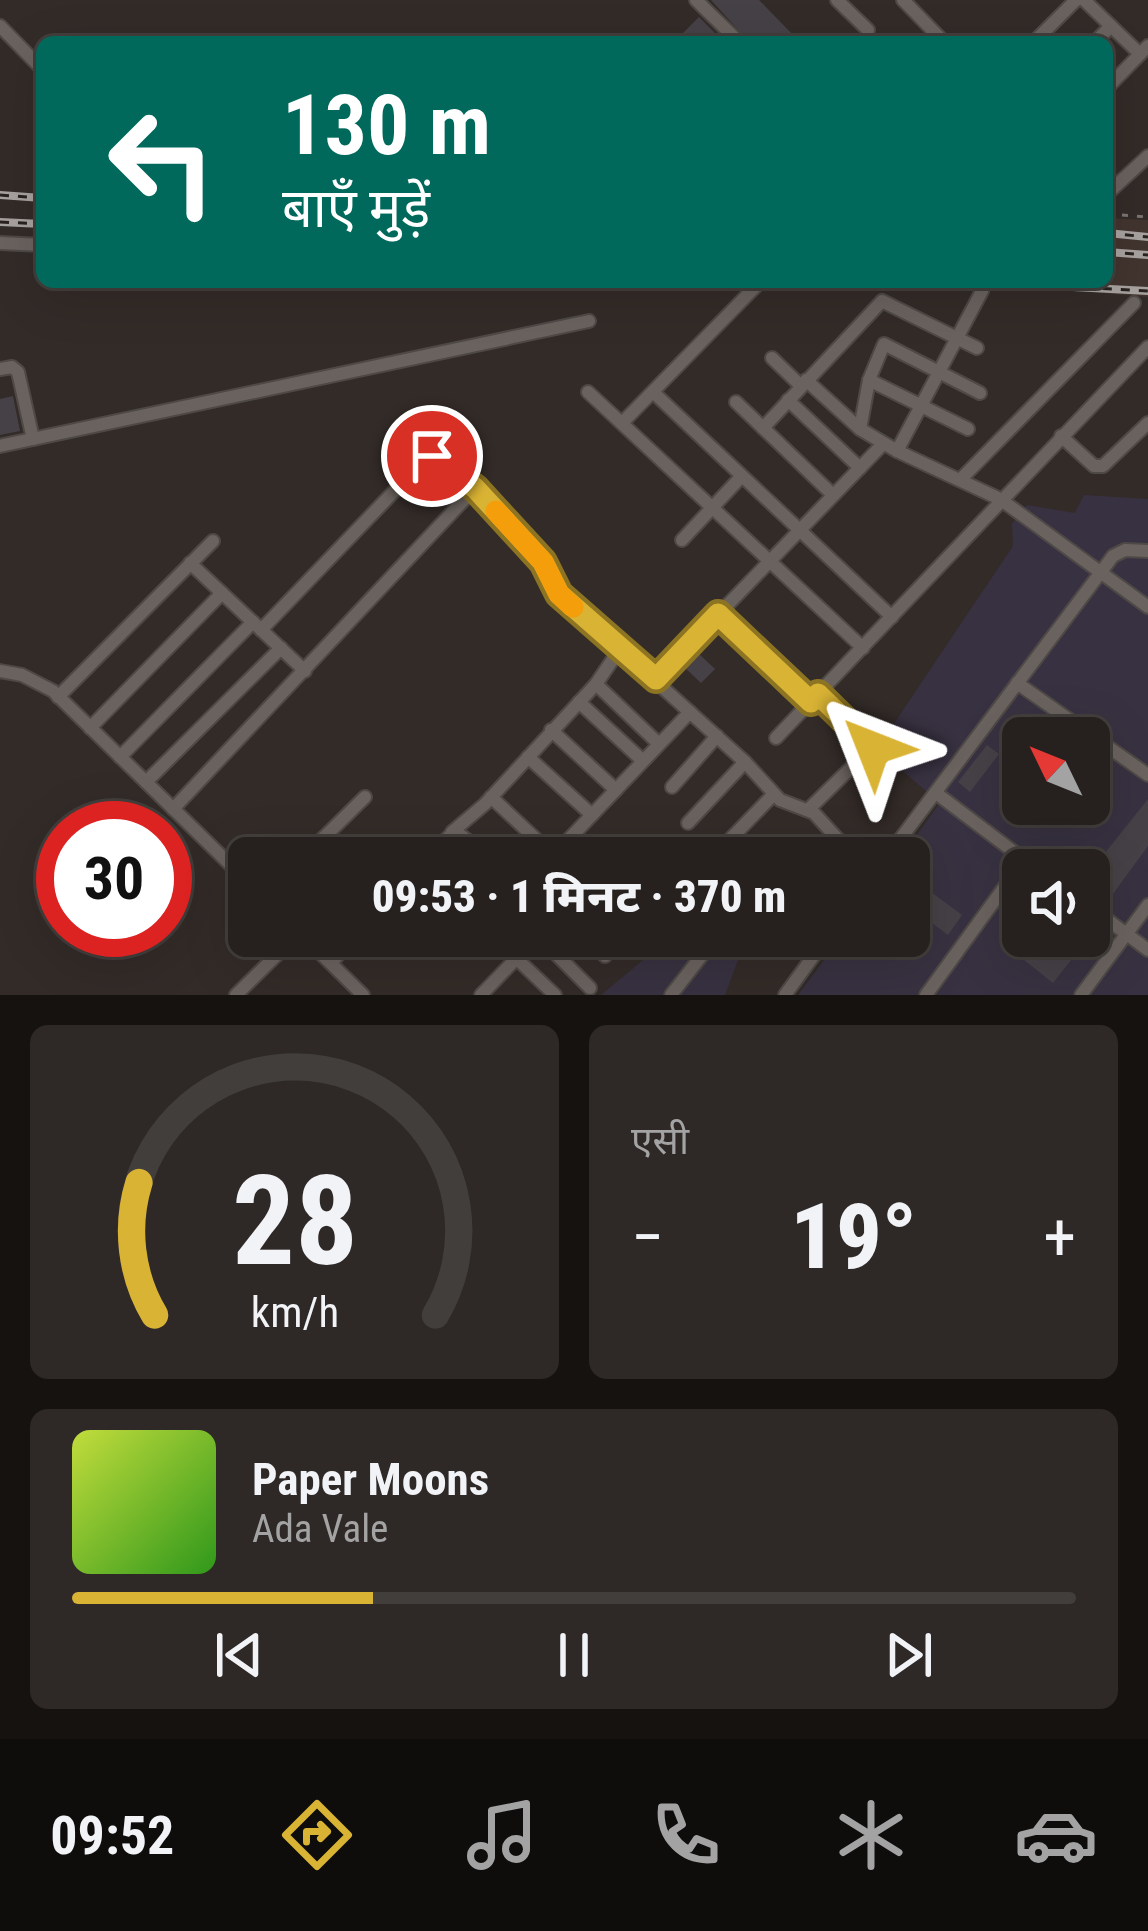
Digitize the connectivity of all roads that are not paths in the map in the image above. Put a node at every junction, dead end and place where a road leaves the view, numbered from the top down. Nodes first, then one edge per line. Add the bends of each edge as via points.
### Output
1 (696, 0) edge
2 (837, 0) edge
3 (903, 0) edge
4 (1080, 0) edge
5 (0, 26) edge
6 (1111, 26) junction
7 (868, 30) dead end
8 (733, 36) edge
9 (938, 36) edge
10 (1041, 36) edge
11 (1101, 36) edge
12 (1144, 50) edge
13 (36, 63) edge
14 (1113, 82) edge
15 (1148, 156) edge
16 (1113, 188) edge
17 (0, 243) edge
18 (36, 244) edge
19 (754, 288) edge
20 (982, 291) dead end
21 (1134, 303) dead end
22 (589, 321) dead end
23 (958, 338) junction
24 (1148, 347) edge
25 (977, 348) dead end
26 (772, 358) dead end
27 (0, 369) edge
28 (940, 372) junction
29 (868, 380) junction
30 (804, 383) junction
31 (588, 392) dead end
32 (652, 392) junction
33 (980, 393) dead end
34 (788, 400) junction
35 (736, 402) dead end
36 (922, 405) junction
37 (622, 423) junction
38 (1148, 423) edge
39 (763, 428) junction
40 (860, 429) junction
41 (968, 429) dead end
42 (1061, 436) junction
43 (33, 439) junction
44 (883, 443) junction
45 (0, 446) edge
46 (897, 451) junction
47 (860, 468) junction
48 (740, 478) junction
49 (960, 480) junction
50 (475, 488) junction
51 (833, 495) junction
52 (1000, 499) junction
53 (711, 508) junction
54 (798, 532) junction
55 (213, 541) dead end
56 (682, 541) dead end
57 (1148, 551) edge
58 (769, 561) junction
59 (190, 563) junction
60 (1100, 572) junction
61 (222, 593) junction
62 (1148, 607) edge
63 (718, 614) junction
64 (892, 617) junction
65 (257, 626) junction
66 (280, 648) junction
67 (863, 648) junction
68 (620, 650) junction
69 (0, 671) edge
70 (305, 671) junction
71 (656, 679) junction
72 (1017, 682) junction
73 (596, 684) junction
74 (58, 697) junction
75 (815, 698) junction
76 (579, 702) junction
77 (690, 712) junction
78 (90, 728) junction
79 (551, 730) junction
80 (717, 736) junction
81 (776, 738) dead end
82 (659, 744) junction
83 (120, 757) junction
84 (528, 757) junction
85 (643, 761) junction
86 (745, 762) junction
87 (1148, 776) edge
88 (146, 782) junction
89 (672, 787) dead end
90 (616, 790) junction
91 (935, 793) junction
92 (774, 794) junction
93 (364, 796) dead end
94 (490, 797) junction
95 (165, 801) edge
96 (181, 801) edge
97 (808, 810) junction
98 (592, 815) junction
99 (688, 824) dead end
100 (192, 828) edge
101 (452, 832) junction
102 (324, 837) edge
103 (447, 837) edge
104 (465, 837) edge
105 (531, 837) edge
106 (571, 837) edge
107 (732, 837) edge
108 (834, 837) edge
109 (902, 837) edge
110 (1009, 849) edge
111 (228, 863) edge
112 (1002, 890) edge
113 (1148, 905) edge
114 (1110, 920) edge
115 (1128, 933) junction
116 (1148, 950) edge
117 (277, 957) edge
118 (324, 957) edge
119 (336, 957) edge
120 (559, 957) edge
121 (700, 957) edge
122 (813, 957) edge
123 (517, 958) joint
124 (331, 963) junction
125 (590, 988) dead end
126 (359, 994) edge
127 (236, 995) edge
128 (481, 995) edge
129 (555, 995) edge
130 (670, 995) edge
131 (785, 995) edge
132 (926, 995) edge
133 (1081, 995) edge

1 - 8 street
2 - 7 street
3 - 9 street
4 - 6 street
4 - 10 street
5 - 13 street
6 - 11 street
6 - 12 street
12 - 14 street
15 - 16 street
17 - 18 street
19 - 32 street
20 - 23 street
21 - 49 street
22 - 43 street
23 - 25 street
23 - 28 street
23 - 30 street via 882,302
24 - 42 street
26 - 30 street
27 - 43 street via 18,372
28 - 29 street via 884,344
28 - 33 street
28 - 36 street
29 - 36 street
29 - 40 street
30 - 34 street
30 - 40 street
31 - 37 street
32 - 37 street
32 - 48 street
34 - 39 street
34 - 47 street
35 - 39 street
36 - 41 street
36 - 46 street
37 - 53 street
38 - 42 street via 1103,466
39 - 51 street
40 - 44 street
42 - 52 street
43 - 45 street
44 - 46 street
44 - 47 street
46 - 49 street
47 - 51 street
48 - 53 street
48 - 54 street
49 - 52 street
50 - 65 street via 427,457
50 - 68 street via 543,562 559,594
50 - 70 street
51 - 54 street
52 - 60 street
52 - 64 street
53 - 56 street
53 - 58 street
54 - 58 street
54 - 64 street
55 - 59 street
57 - 60 street via 1118,552
58 - 63 street
58 - 67 street
59 - 61 street
59 - 74 street
60 - 62 street
60 - 72 street
61 - 65 street
61 - 78 street
63 - 71 street
63 - 75 street
64 - 67 street
65 - 66 street
65 - 83 street
66 - 70 street
66 - 88 street
67 - 75 street
68 - 71 street
68 - 73 street
69 - 74 street
70 - 96 street
71 - 77 street
72 - 87 street
72 - 91 street
73 - 76 street
73 - 82 street
74 - 78 street
75 - 81 street
75 - 97 street via 873,748
76 - 79 street
76 - 85 street
77 - 80 street
77 - 82 street
78 - 83 street
79 - 84 street
79 - 90 street
80 - 86 street
80 - 89 street
82 - 85 street
83 - 88 street
84 - 94 street
84 - 98 street
85 - 90 street
86 - 92 street
86 - 99 street
88 - 95 street
90 - 98 street
91 - 109 street
91 - 110 street
92 - 97 street
92 - 107 street
93 - 102 street
94 - 101 street
94 - 105 street
97 - 108 street
98 - 106 street
100 - 111 street
101 - 103 street
101 - 104 street
112 - 132 street
113 - 115 street
114 - 115 street
115 - 116 street
115 - 133 street
117 - 127 street
118 - 124 street
119 - 124 street
120 - 125 street
121 - 130 street
122 - 131 street
123 - 128 street
123 - 129 street
124 - 126 street

